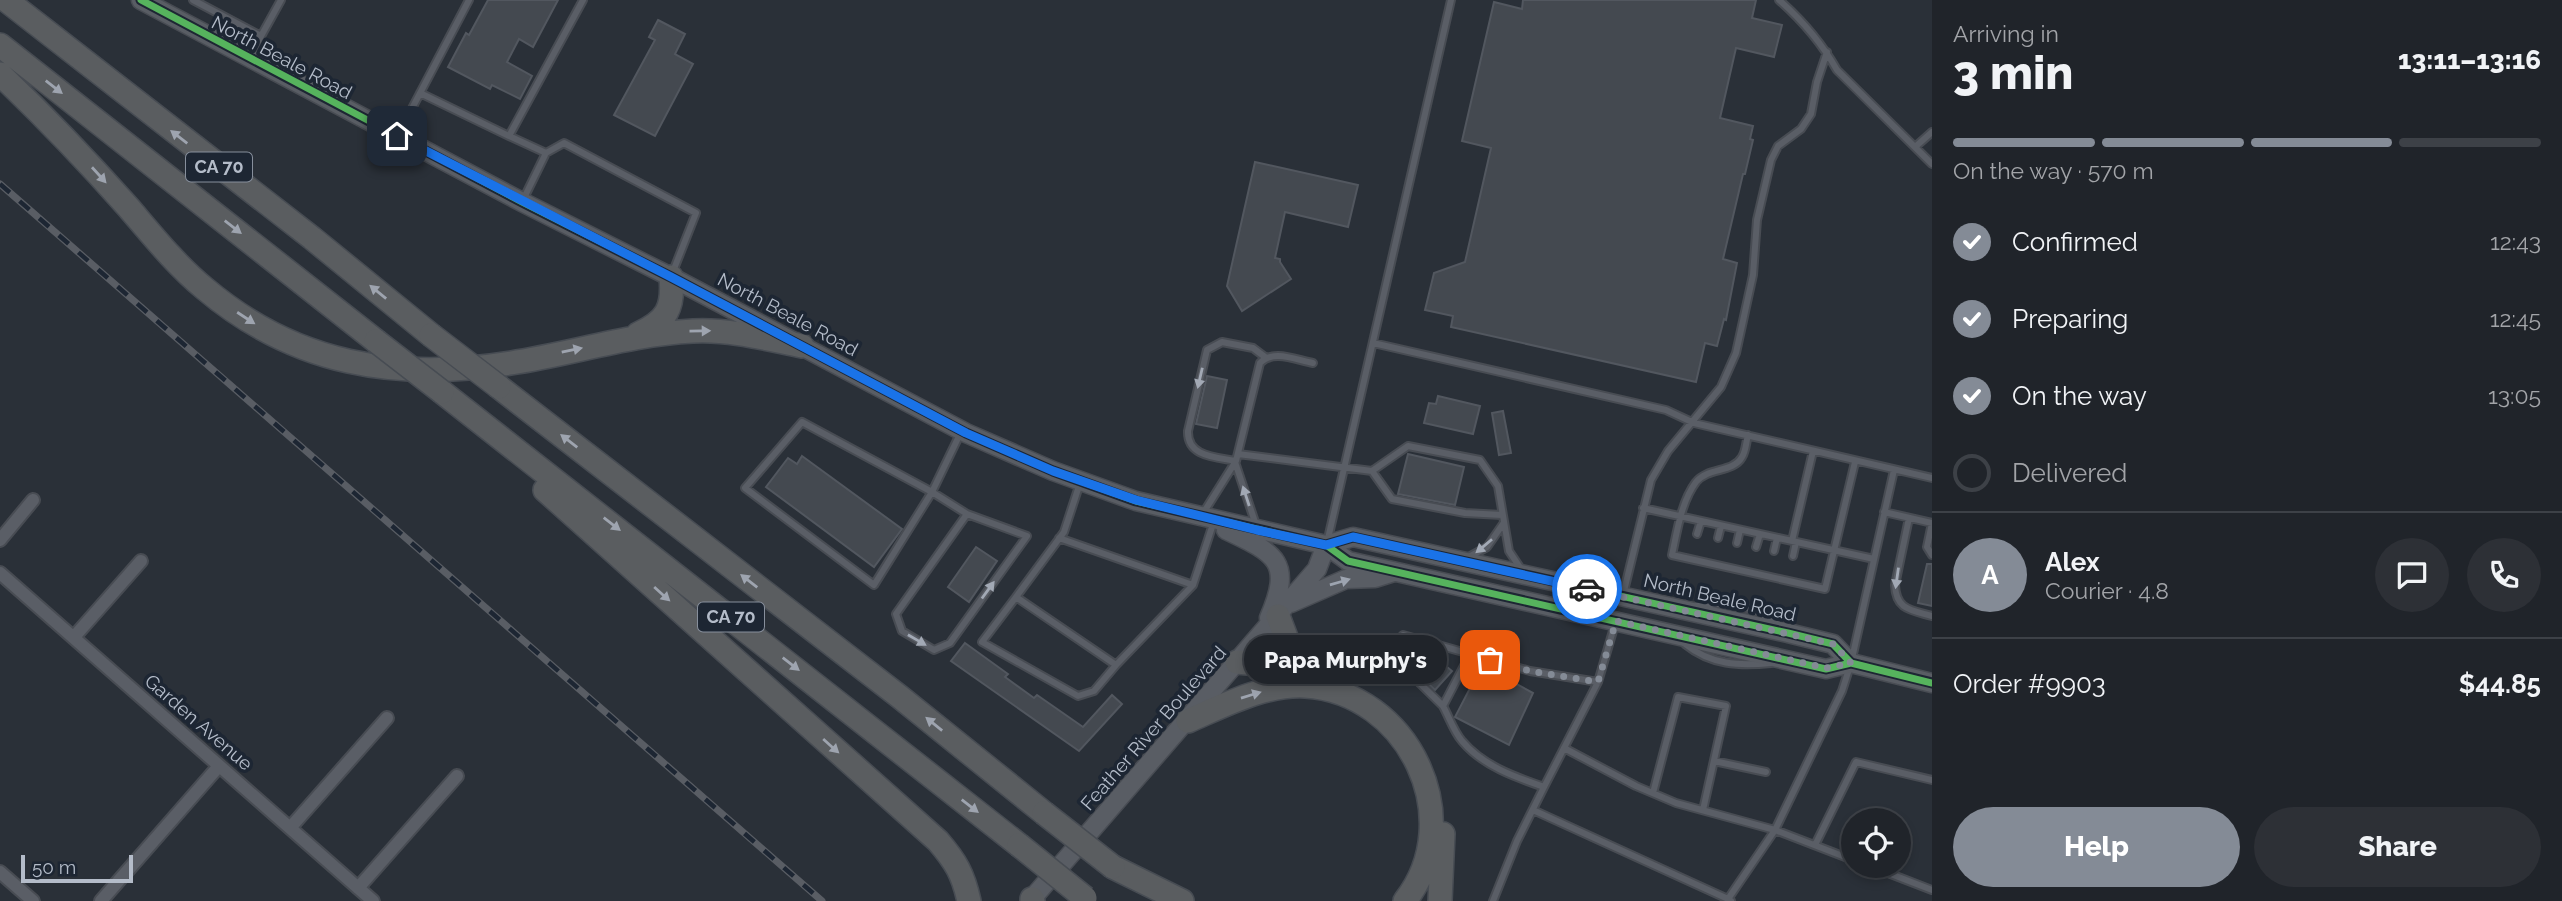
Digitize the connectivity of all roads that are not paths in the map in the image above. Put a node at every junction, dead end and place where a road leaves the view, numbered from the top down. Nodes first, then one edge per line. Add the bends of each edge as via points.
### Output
1 (6, 0) edge
2 (141, 0) edge
3 (192, 0) edge
4 (281, 0) edge
5 (470, 0) edge
6 (583, 0) edge
7 (1451, 0) edge
8 (1779, 0) edge
9 (261, 36) junction
10 (0, 45) edge
11 (1827, 52) junction
12 (250, 58) junction
13 (0, 74) edge
14 (420, 93) junction
15 (1932, 132) edge
16 (397, 136) junction
17 (509, 136) junction
18 (1915, 147) junction
19 (546, 153) junction
20 (1932, 164) edge
21 (522, 202) junction
22 (671, 277) junction
23 (632, 337) junction
24 (1373, 343) junction
25 (803, 346) junction
26 (1265, 357) junction
27 (1313, 363) dead end
28 (1694, 423) junction
29 (489, 428) junction
30 (961, 430) junction
31 (1748, 435) junction
32 (1813, 451) junction
33 (1236, 459) junction
34 (1855, 462) junction
35 (1345, 468) junction
36 (1894, 470) junction
37 (1372, 471) junction
38 (1932, 478) edge
39 (1081, 482) junction
40 (932, 492) junction
41 (33, 500) dead end
42 (1643, 508) junction
43 (1884, 512) junction
44 (967, 514) junction
45 (1502, 514) junction
46 (1681, 517) junction
47 (1909, 518) junction
48 (1207, 521) junction
49 (1701, 521) junction
50 (1932, 523) edge
51 (1503, 524) junction
52 (1721, 526) junction
53 (1257, 530) junction
54 (1740, 530) junction
55 (1697, 534) dead end
56 (1760, 534) junction
57 (1059, 538) junction
58 (1718, 538) dead end
59 (1777, 538) junction
60 (0, 540) edge
61 (1794, 541) junction
62 (1737, 543) dead end
63 (1326, 545) junction
64 (1756, 547) dead end
65 (1834, 550) junction
66 (1693, 551) dead end
67 (1774, 551) dead end
68 (1932, 555) edge
69 (1713, 556) dead end
70 (1793, 556) dead end
71 (1690, 559) junction
72 (1874, 559) junction
73 (1733, 560) dead end
74 (141, 561) dead end
75 (1460, 562) junction
76 (1711, 564) junction
77 (1752, 564) dead end
78 (1731, 568) junction
79 (1770, 568) dead end
80 (1395, 572) junction
81 (1749, 572) junction
82 (1788, 572) dead end
83 (0, 573) edge
84 (1768, 576) junction
85 (1526, 577) junction
86 (1786, 580) junction
87 (1193, 585) junction
88 (1016, 597) junction
89 (1622, 597) junction
90 (1283, 610) junction
91 (1932, 615) edge
92 (1616, 621) junction
93 (1262, 634) junction
94 (74, 637) junction
95 (1470, 654) junction
96 (1237, 662) junction
97 (1851, 663) junction
98 (1116, 665) junction
99 (1323, 677) junction
100 (1598, 682) junction
101 (1932, 683) edge
102 (1443, 706) junction
103 (387, 718) dead end
104 (1188, 721) junction
105 (1564, 748) junction
106 (1714, 761) junction
107 (219, 766) junction
108 (1766, 772) dead end
109 (457, 776) dead end
110 (1932, 780) edge
111 (1544, 787) junction
112 (1653, 793) junction
113 (1533, 810) junction
114 (1703, 810) junction
115 (290, 828) junction
116 (1775, 830) junction
117 (1815, 845) junction
118 (1841, 855) edge
119 (1113, 867) junction
120 (0, 872) edge
121 (1901, 878) edge
122 (358, 888) junction
123 (1932, 890) edge
124 (1032, 900) edge
125 (1087, 900) edge
126 (1729, 900) edge
127 (33, 901) edge
128 (101, 901) edge
129 (373, 901) edge
130 (968, 901) edge
131 (1157, 901) edge
132 (1182, 901) edge
133 (1405, 901) edge
134 (1440, 901) edge
135 (1493, 901) edge

119 -> 1 highway, CA 70, bridge
2 - 12 main road, North Beale Road
3 - 9 lane
4 - 9 lane
5 - 14 lane
6 - 17 lane
7 - 24 lane
8 - 11 lane via 1806,24
9 - 12 lane
10 -> 29 highway, CA 70, bridge
11 - 18 lane via 1837,70
11 - 28 lane via 1811,114 1801,129 1778,146 1771,160 1736,353 1721,387
12 - 16 main road, North Beale Road
13 -> 23 highway via 51,121 203,288 248,321 286,341 360,365 448,370 512,363
14 - 16 lane
14 - 17 lane
15 - 18 lane
16 - 21 main road, North Beale Road
17 - 19 lane
18 - 20 lane
19 - 21 lane
19 - 22 lane via 564,143 696,214
21 - 22 main road, North Beale Road
22 - 23 highway via 673,292 666,315
22 - 25 main road, North Beale Road
23 -> 25 highway via 719,331
24 - 28 lane via 1666,410
24 - 35 lane
25 - 30 main road, North Beale Road
26 - 27 lane
26 - 33 lane
26 -> 33 lane via 1253,348 1222,342 1213,345 1205,357 1189,441 1203,454
28 - 31 lane
28 - 42 lane via 1659,464
29 -> 125 highway, CA 70, bridge
29 -> 130 highway via 537,483 938,841 964,878
30 - 39 main road, North Beale Road
30 - 40 lane
31 - 32 lane
31 - 46 lane via 1742,458 1696,483
32 - 34 lane
32 - 61 lane
33 - 35 lane
33 - 48 lane
53 -> 33 lane
34 - 36 lane
34 - 65 lane
35 - 37 lane
35 - 63 lane
36 - 38 lane
36 - 43 lane
37 - 45 lane via 1392,499 1465,513
37 - 45 lane via 1408,446 1480,460 1498,486
39 - 48 main road, North Beale Road
39 - 57 lane
40 - 40 lane via 802,422 746,488 874,585
40 - 44 lane
41 - 60 street
42 - 46 lane
42 - 89 lane
43 - 47 lane
43 - 72 lane
44 -> 44 lane via 896,614 902,631 934,650 950,643 1027,537
45 - 51 lane
46 - 49 lane
46 - 71 lane via 1672,555
47 - 50 lane
47 -> 91 lane via 1896,595 1906,609
48 - 53 main road, North Beale Road
48 - 87 lane
48 - 93 main road via 1250,541 1279,567 1278,596
49 - 52 lane
49 - 55 lane
50 - 68 lane via 1927,547
51 -> 75 lane via 1487,547
51 - 85 lane via 1509,551
52 - 54 lane
52 - 58 lane
53 - 63 main road, North Beale Road
54 - 56 lane
54 - 62 lane
56 - 59 lane
56 - 64 lane
57 - 87 lane
57 - 88 lane
59 - 61 lane
59 - 67 lane
61 - 65 lane
61 - 70 lane
63 - 75 main road, North Beale Road via 1353,537
63 - 80 main road, North Beale Road via 1348,561
63 - 90 main road, Feather River Boulevard via 1317,569
65 - 72 lane
65 - 86 lane via 1825,589
66 - 71 lane
69 - 76 lane
71 - 76 lane
72 - 97 lane
73 - 78 lane
74 - 94 street
75 - 85 main road, North Beale Road
76 - 78 lane
77 - 81 lane
78 - 81 lane
79 - 84 lane
90 -> 80 main road via 1346,579
80 - 92 main road, North Beale Road
81 - 84 lane
82 - 86 lane
83 - 94 street, Garden Avenue
84 - 86 lane
85 - 89 main road, North Beale Road
87 - 98 lane
88 - 98 lane
88 - 98 lane via 982,642 1078,696 1094,691
89 - 97 main road, North Beale Road via 1833,644
90 - 93 main road, Feather River Boulevard
90 - 99 highway via 1295,661
92 - 97 main road, North Beale Road via 1826,668
92 - 100 lane
93 - 96 main road, Feather River Boulevard
94 - 107 street, Garden Avenue
95 - 100 lane via 1530,671
95 - 102 lane
95 - 102 lane via 1403,635 1391,649 1394,658
96 - 99 highway
96 - 104 main road, Feather River Boulevard
97 - 101 main road, North Beale Road
97 - 116 lane
99 - 134 highway via 1355,686 1388,705 1404,719 1432,761 1441,793
100 - 105 lane
102 - 111 lane via 1460,740 1482,759
103 - 115 street
104 - 124 main road, Feather River Boulevard
104 -> 133 highway via 1243,697 1306,686 1356,701 1389,723 1412,752 1428,790 1432,817 1432,842 1424,870
105 - 111 lane
105 - 112 lane
106 - 108 lane
106 - 112 lane via 1726,706 1678,696
106 - 114 lane
107 - 115 street, Garden Avenue
107 - 128 street
109 - 122 street
110 - 117 lane via 1856,762
111 - 113 lane
112 - 114 lane
113 - 126 lane
113 - 135 lane
114 - 116 lane
115 - 122 street, Garden Avenue
116 - 117 lane
116 - 126 lane
117 - 118 lane
119 - 131 highway, CA 70
119 - 132 highway
120 - 127 street
121 - 123 lane
122 - 129 street, Garden Avenue

